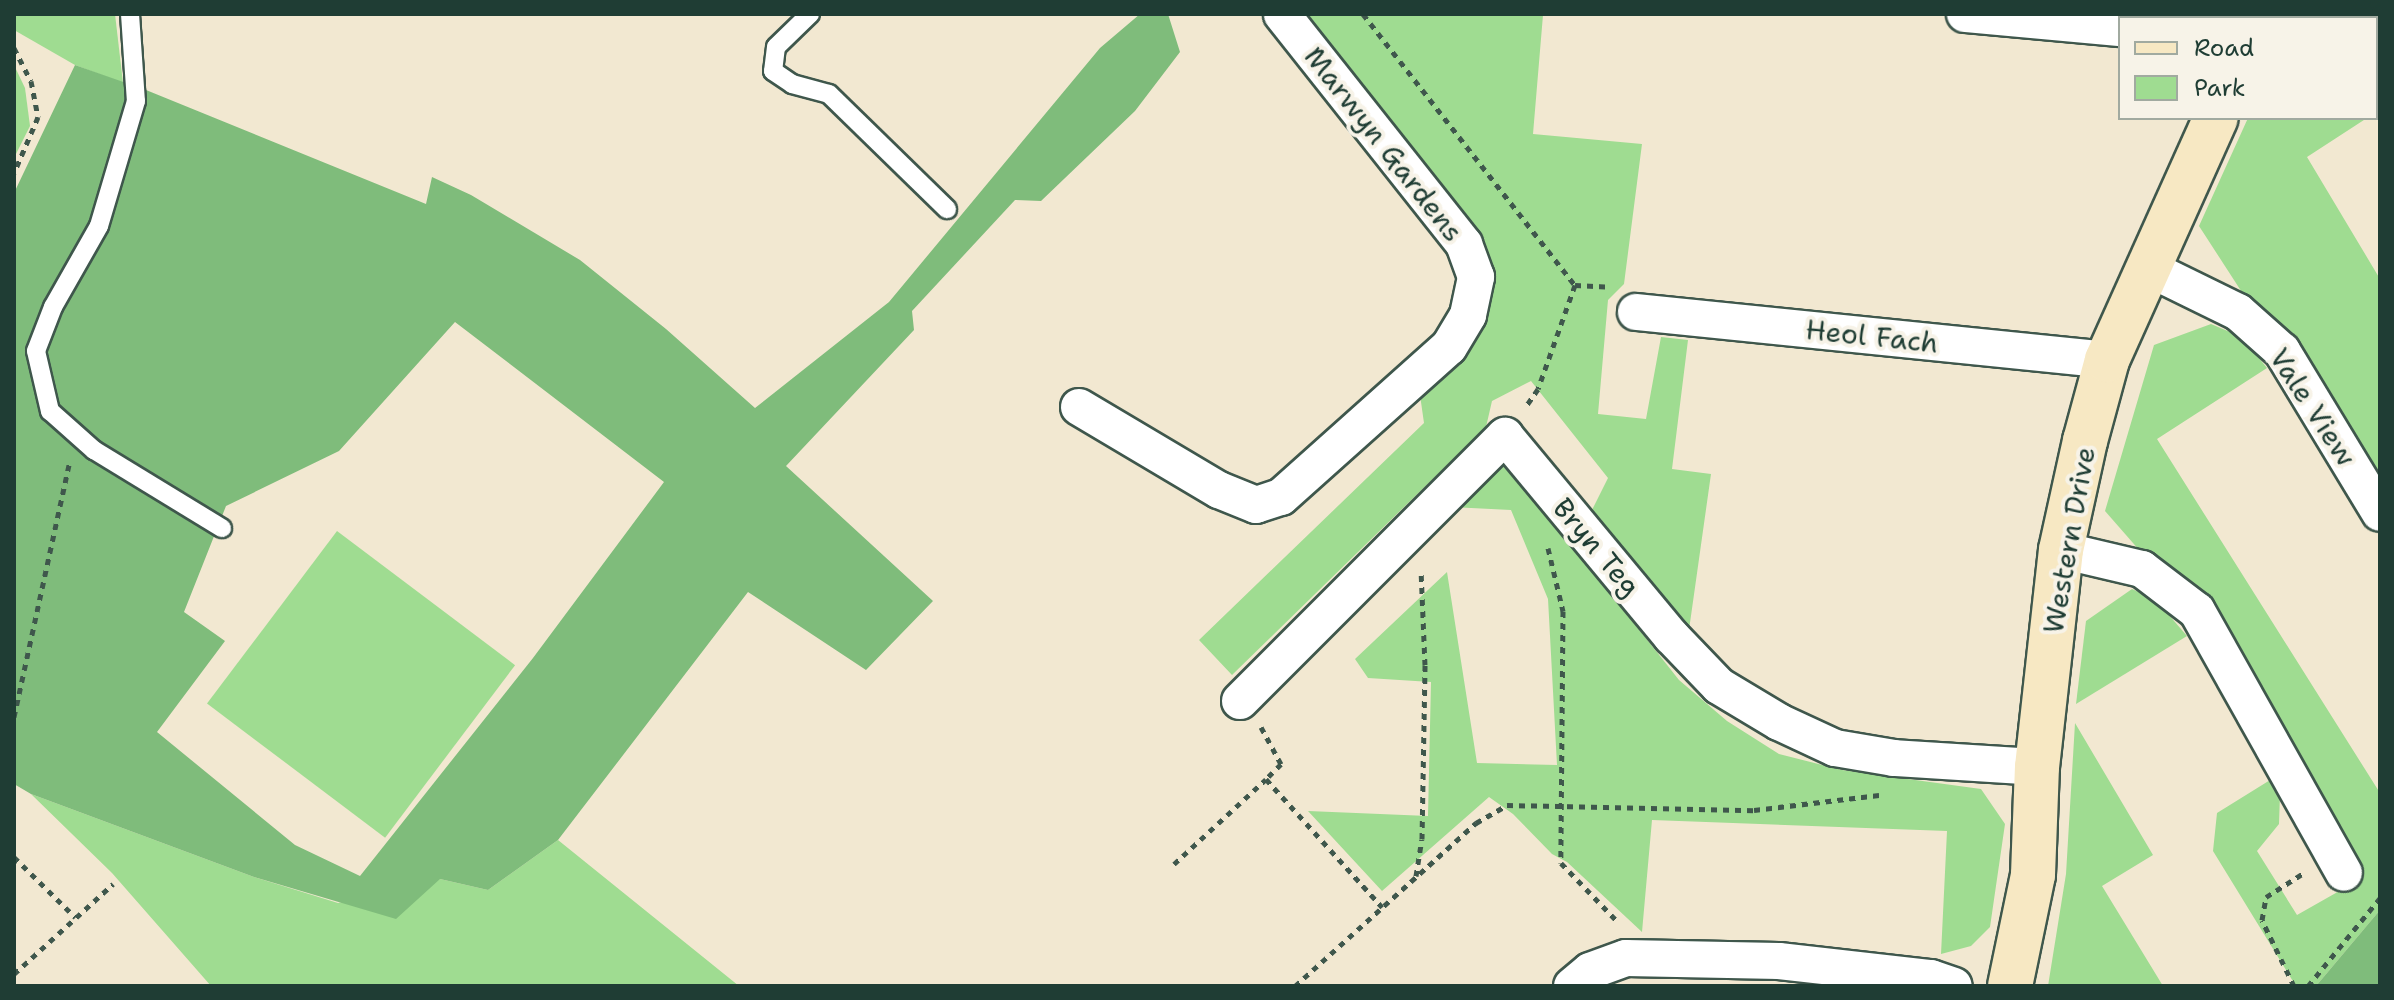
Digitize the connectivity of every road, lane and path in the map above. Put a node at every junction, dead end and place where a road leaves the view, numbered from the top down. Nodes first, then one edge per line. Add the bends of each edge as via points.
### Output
1 (130, 14) edge
2 (810, 14) edge
3 (1282, 14) edge
4 (1965, 14) edge
5 (2118, 28) edge
6 (14, 48) edge
7 (2215, 120) edge
8 (14, 171) edge
9 (947, 209) dead end
10 (2148, 268) junction
11 (1636, 312) dead end
12 (2107, 360) junction
13 (1079, 407) dead end
14 (75, 433) junction
15 (1542, 481) junction
16 (2380, 513) edge
17 (1419, 521) junction
18 (222, 528) dead end
19 (2061, 550) junction
20 (1240, 701) joint
21 (14, 717) edge
22 (2037, 767) junction
23 (1266, 779) junction
24 (1891, 793) dead end
25 (1563, 807) junction
26 (14, 857) edge
27 (1174, 864) dead end
28 (2338, 864) joint
29 (1416, 877) junction
30 (113, 884) dead end
31 (2380, 898) edge
32 (1382, 907) junction
33 (75, 917) junction
34 (1626, 958) junction
35 (1694, 973) edge
36 (14, 974) edge
37 (1295, 986) edge
38 (1572, 986) edge
39 (1954, 986) edge
40 (2010, 986) edge
41 (2294, 986) edge
42 (2308, 986) edge

1 - 14 lane via 136,101 99,226 53,307 36,351 50,411
2 - 9 lane via 776,47 773,71 792,84 829,94
3 - 13 street, Marwyn Gardens via 1464,244 1476,277 1468,315 1438,357 1281,497 1256,505 1219,490
4 - 5 street
6 - 8 path via 31,81 38,117
7 - 10 street, Western Drive
10 - 12 street, Western Drive
10 - 16 street, Vale View via 2238,312 2282,351
11 - 12 street, Heol Fach
12 - 19 street, Western Drive
14 - 18 lane
14 - 21 path
15 - 17 street, Bryn Teg via 1505,436
15 - 22 street, Bryn Teg via 1719,686 1779,722 1835,748 1894,758
15 - 25 path via 1538,504 1563,611
17 - 20 street, Bryn Teg
17 - 29 path via 1425,665 1422,839
19 - 22 street, Western Drive
19 - 28 street via 2142,569 2197,611
20 - 23 path via 1267,735 1281,764
22 - 40 street, Western Drive via 2033,875
23 - 27 path
23 - 32 path
24 - 25 path via 1754,810
25 - 29 path via 1507,805 1476,823
25 - 34 path via 1561,863 1621,926
26 - 33 path
28 - 41 path via 2266,897 2262,920
29 - 32 path
30 - 33 path
31 - 42 path
32 - 37 path
33 - 36 path
34 - 35 street
34 - 38 street via 1590,971
35 - 39 street via 1810,965 1931,978

